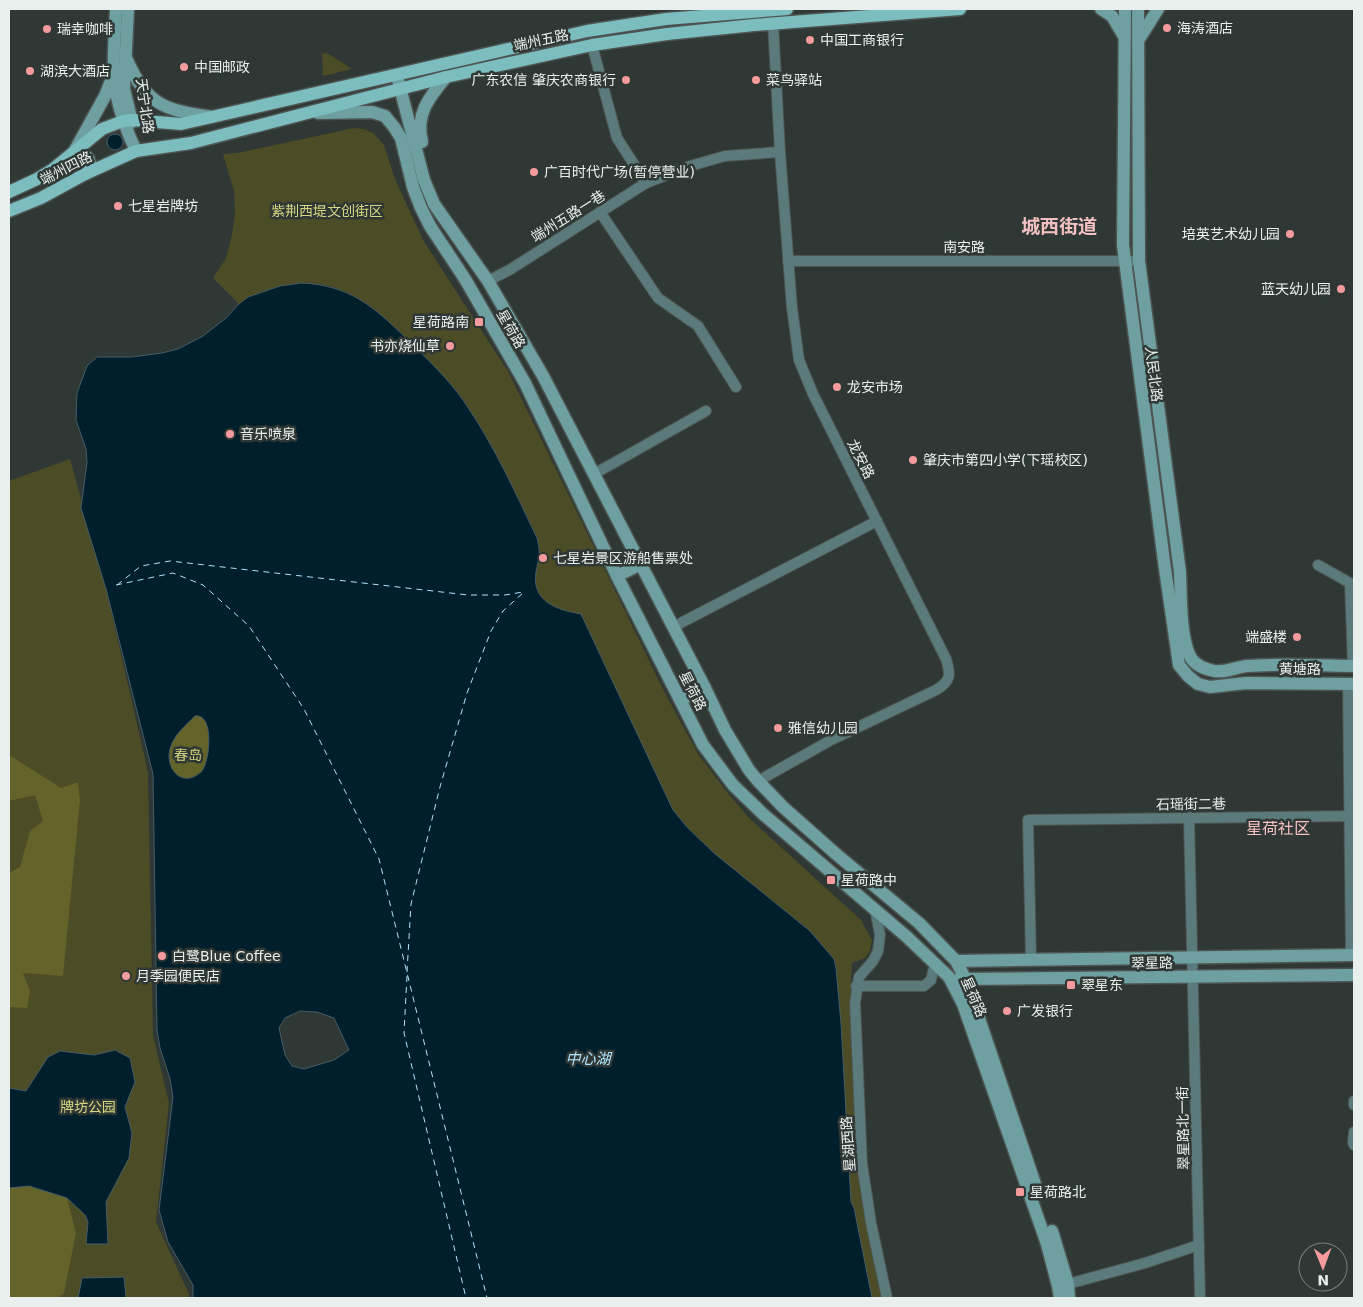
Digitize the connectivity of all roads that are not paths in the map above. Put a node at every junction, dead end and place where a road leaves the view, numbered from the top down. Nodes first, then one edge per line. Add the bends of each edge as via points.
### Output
1 (116, 9) edge
2 (128, 9) edge
3 (773, 9) edge
4 (787, 9) edge
5 (960, 9) edge
6 (1101, 9) edge
7 (1125, 9) edge
8 (1138, 9) edge
9 (1158, 9) edge
10 (666, 14) edge
11 (773, 23) junction
12 (1131, 34) junction
13 (592, 45) junction
14 (126, 58) junction
15 (114, 74) junction
16 (396, 76) junction
17 (446, 77) junction
18 (400, 89) junction
19 (308, 114) junction
20 (215, 117) junction
21 (127, 121) junction
22 (136, 152) junction
23 (780, 152) junction
24 (72, 154) junction
25 (85, 174) junction
26 (646, 183) junction
27 (9, 192) edge
28 (434, 204) junction
29 (9, 211) edge
30 (600, 212) junction
31 (788, 261) junction
32 (1125, 261) junction
33 (1139, 261) junction
34 (488, 281) junction
35 (736, 387) dead end
36 (706, 411) dead end
37 (594, 474) junction
38 (877, 521) junction
39 (641, 564) junction
40 (1318, 565) dead end
41 (617, 576) junction
42 (673, 627) junction
43 (1192, 659) joint
44 (1354, 666) edge
45 (1246, 683) joint
46 (1351, 684) edge
47 (705, 688) junction
48 (680, 700) junction
49 (758, 781) junction
50 (1352, 816) edge
51 (1189, 817) junction
52 (875, 909) junction
53 (919, 923) junction
54 (907, 938) junction
55 (1353, 955) edge
56 (1193, 958) junction
57 (985, 960) junction
58 (1031, 960) junction
59 (956, 961) junction
60 (935, 964) junction
61 (1354, 975) edge
62 (1194, 977) junction
63 (949, 978) junction
64 (966, 980) junction
65 (986, 980) junction
66 (856, 986) junction
67 (1199, 1245) junction
68 (1062, 1289) edge
69 (887, 1298) edge
70 (1069, 1298) edge
71 (1200, 1298) edge

1 - 15 street, 天宁北路
2 - 14 street, 天宁北路
3 - 4 main road, 端州五路
3 - 10 main road, 端州五路
5 - 11 main road, 端州五路
6 - 12 street
7 - 12 street, 人民北路
8 - 12 street, 人民北路
9 - 12 street
10 - 16 main road, 端州五路
11 - 13 main road, 端州五路
11 - 23 street, 龙安路
12 - 32 street, 人民北路
12 - 33 street, 人民北路
13 - 17 main road, 端州五路
13 - 26 street via 617,138
14 - 20 street via 141,88 160,104 180,112
14 - 21 street, 天宁北路
15 - 21 street, 天宁北路 via 116,97
15 - 24 street
16 - 18 street, 星荷路
16 - 20 main road, 端州五路
17 - 18 main road, 端州五路
17 - 28 street via 424,107 419,126
18 - 19 main road, 端州五路
18 - 28 street, 星荷路 via 424,180
19 - 22 main road, 端州五路 via 190,143
19 - 41 street, 星荷路 via 372,112 385,116 394,127 401,138 421,208 525,384
20 - 21 main road, 端州五路 via 181,124
21 - 22 street, 天宁北路
21 - 24 main road, 端州四路 via 102,129
22 - 25 main road, 端州四路
23 - 26 street, 端州五路一巷 via 725,156
23 - 31 street, 龙安路
24 - 25 main road via 83,154 88,158 90,164
24 - 27 main road, 端州四路 via 38,179
25 - 29 main road, 端州四路
26 - 30 street, 端州五路一巷
28 - 34 street, 星荷路
30 - 34 street, 端州五路一巷
30 - 35 street via 658,298 698,326
31 - 32 street, 南安路
31 - 38 street, 龙安路 via 799,360
32 - 33 street, 南安路
32 - 45 street, 人民北路 via 1179,665 1188,676 1204,686
33 - 43 street, 人民北路 via 1180,572 1186,646
34 - 37 street, 星荷路 via 544,376
36 - 37 street
37 - 39 street, 星荷路
38 - 42 street
38 - 49 street, 龙安路 via 946,659 949,678 936,690 831,740
39 - 41 street
39 - 42 street, 星荷路
40 - 44 street via 1350,583
41 - 48 street, 星荷路
42 - 47 street, 星荷路
43 - 44 street, 黄塘路 via 1198,666 1222,672 1246,666
45 - 46 street, 黄塘路
46 - 50 street
47 - 48 street
47 - 49 street, 星荷路 via 725,730
48 - 52 street, 星荷路 via 703,745 733,785
49 - 53 street, 星荷路 via 836,854
50 - 51 street, 石瑶街二巷
50 - 55 street
51 - 56 street, 翠星路北一街
51 - 58 street, 石瑶街二巷 via 1028,820
52 - 54 street, 星荷路
52 - 66 street via 880,935 878,950
53 - 54 street
53 - 59 street, 星荷路
54 - 60 street, 星荷路
55 - 56 street, 翠星路
56 - 58 street, 翠星路
56 - 62 street, 翠星路北一街
57 - 58 street, 翠星路
57 - 59 street, 翠星路
57 - 65 street
59 - 64 street, 星荷路
60 - 63 street, 星荷路
60 - 66 street via 931,980 924,986
61 - 62 street, 翠星路
62 - 65 street, 翠星路
62 - 67 street, 翠星路北一街
63 - 64 street, 翠星路
63 - 68 street, 星荷路 via 963,1004
64 - 65 street, 翠星路
64 - 68 street, 星荷路 via 1058,1249
66 - 69 street, 星湖西路 via 862,1164
67 - 68 street
67 - 71 street, 翠星路北一街
68 - 70 street, 星荷路

